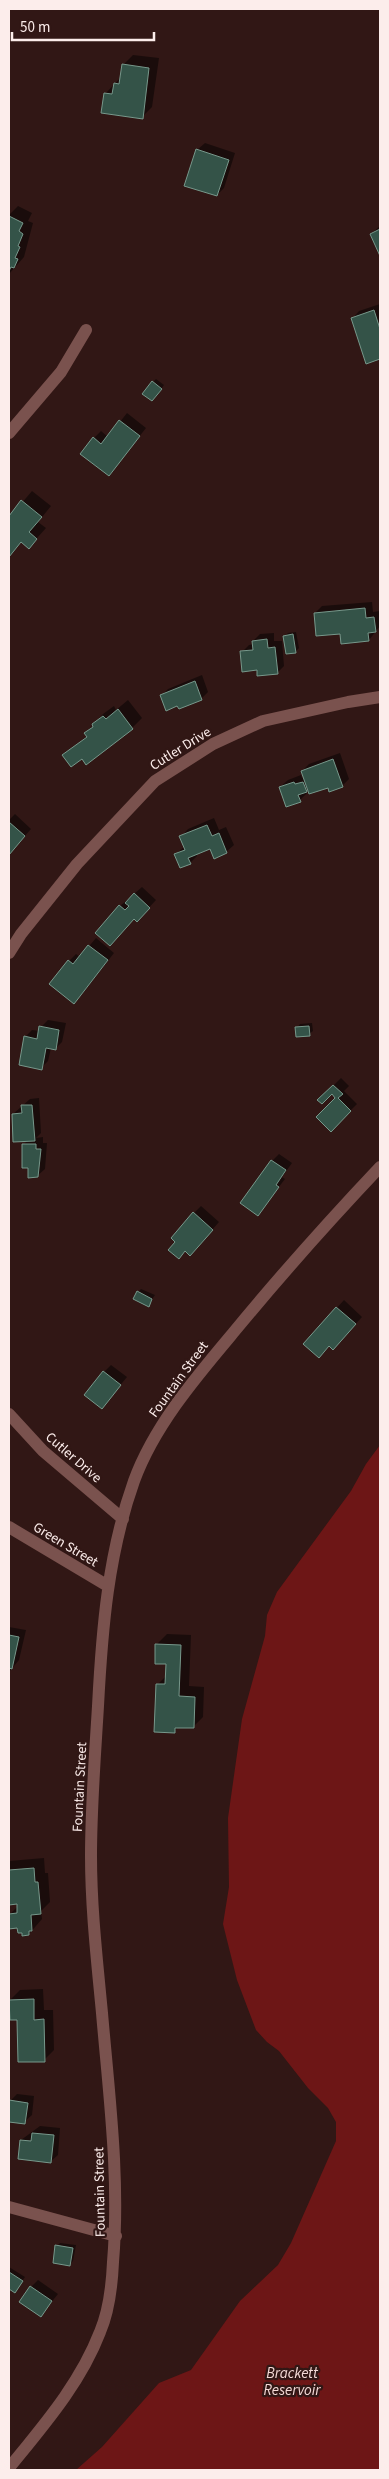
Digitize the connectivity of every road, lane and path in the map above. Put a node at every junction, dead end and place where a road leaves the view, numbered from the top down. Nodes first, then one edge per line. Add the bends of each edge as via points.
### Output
1 (86, 330) dead end
2 (9, 433) edge
3 (380, 697) edge
4 (9, 953) edge
5 (380, 1167) edge
6 (9, 1414) edge
7 (123, 1519) junction
8 (9, 1527) edge
9 (108, 1586) junction
10 (9, 2207) edge
11 (116, 2236) junction
12 (9, 2468) edge

1 - 2 street via 61,372
3 - 4 street, Cutler Drive via 263,721 213,744 155,781 77,864
5 - 7 street, Fountain Street via 298,1255 188,1388 154,1438 134,1479
6 - 7 street, Cutler Drive via 43,1451
7 - 9 street, Fountain Street
8 - 9 street, Green Street
9 - 11 street, Fountain Street via 102,1632 91,1856 92,1909 114,2160
10 - 11 street
11 - 12 street, Fountain Street via 112,2283 101,2330 83,2368 62,2401

